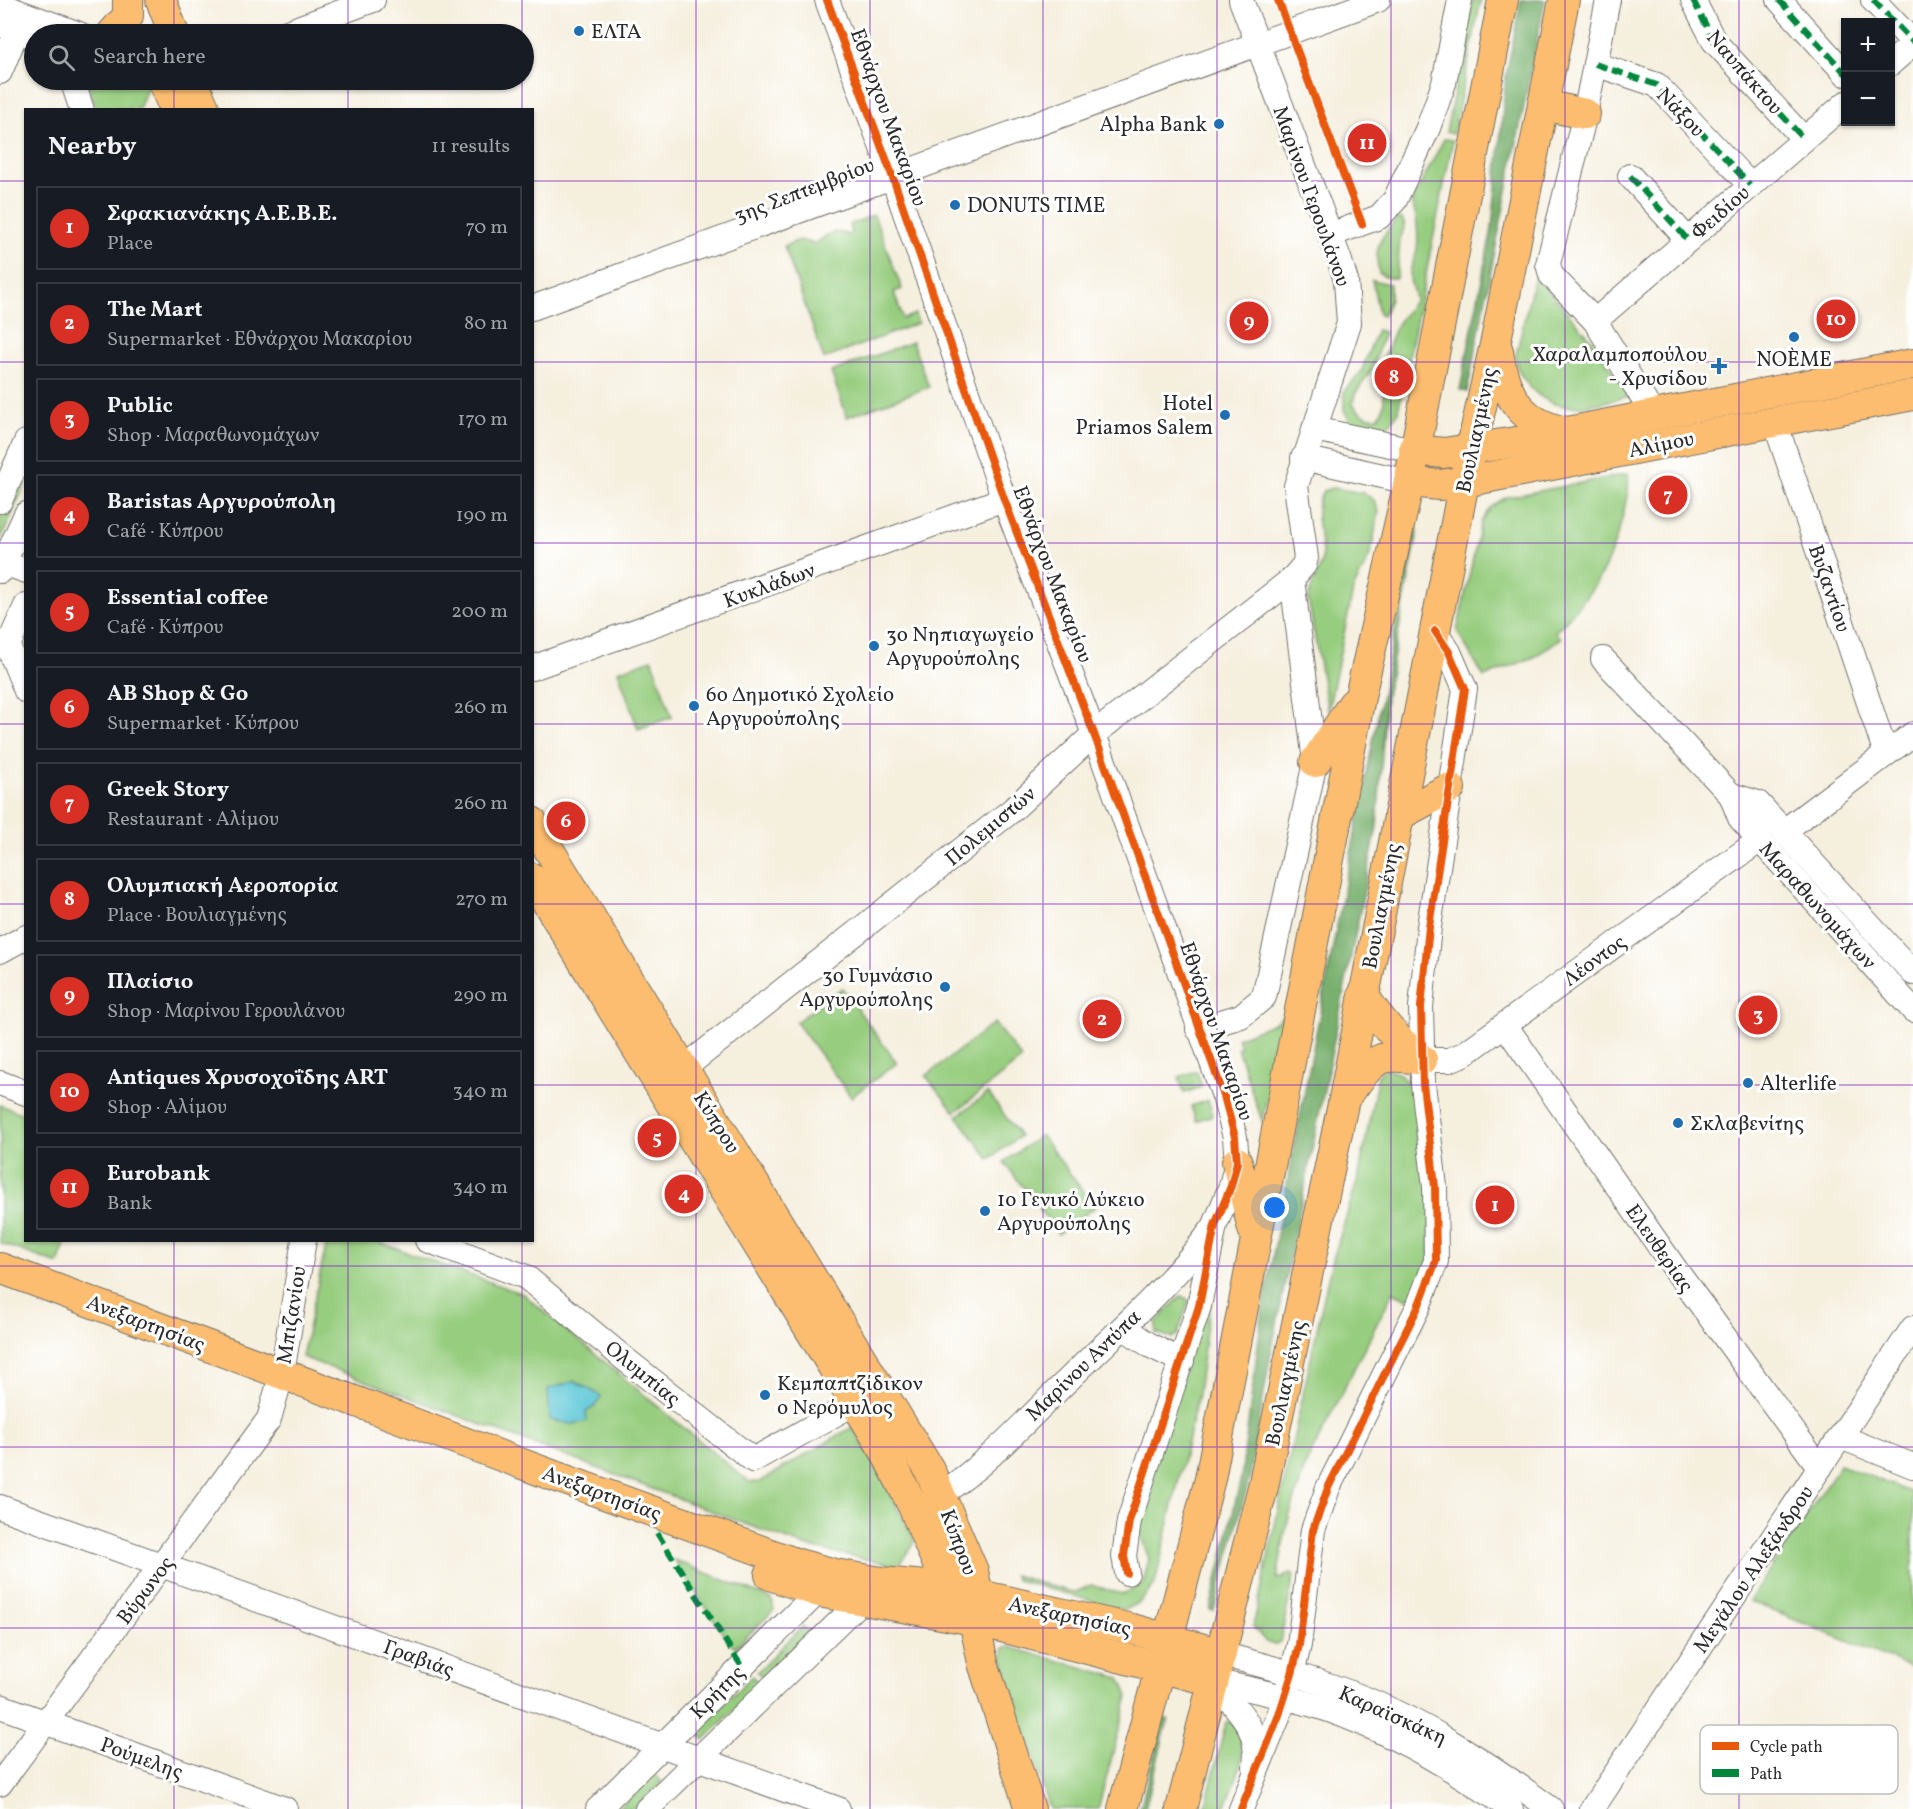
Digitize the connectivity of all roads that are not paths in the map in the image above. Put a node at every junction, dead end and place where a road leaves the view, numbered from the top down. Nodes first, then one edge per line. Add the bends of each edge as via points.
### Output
1 (129, 0) edge
2 (161, 0) edge
3 (373, 0) edge
4 (826, 0) edge
5 (1241, 0) edge
6 (1378, 0) edge
7 (1460, 0) edge
8 (1503, 0) edge
9 (1564, 0) edge
10 (1608, 0) edge
11 (1694, 0) edge
12 (1779, 0) edge
13 (1873, 0) edge
14 (0, 5) edge
15 (52, 24) edge
16 (121, 24) edge
17 (139, 24) edge
18 (170, 24) edge
19 (309, 24) edge
20 (17, 31) edge
21 (1913, 43) edge
22 (1257, 45) junction
23 (1895, 59) edge
24 (1595, 64) junction
25 (0, 72) edge
26 (1843, 72) edge
27 (75, 90) edge
28 (196, 90) edge
29 (1543, 105) junction
30 (1841, 106) edge
31 (81, 108) edge
32 (204, 108) edge
33 (1585, 114) junction
34 (1803, 138) junction
35 (892, 176) junction
36 (1629, 176) dead end
37 (1750, 185) junction
38 (1329, 235) junction
39 (1688, 240) junction
40 (534, 307) edge
41 (1595, 321) junction
42 (1496, 340) junction
43 (1913, 364) edge
44 (1913, 395) edge
45 (1654, 416) junction
46 (1775, 422) junction
47 (1314, 429) junction
48 (1570, 432) junction
49 (24, 447) edge
50 (1414, 450) junction
51 (1471, 450) junction
52 (1303, 458) junction
53 (1409, 482) junction
54 (1464, 482) junction
55 (1004, 499) junction
56 (0, 501) edge
57 (24, 520) edge
58 (7, 567) edge
59 (1292, 579) junction
60 (24, 609) edge
61 (1435, 632) junction
62 (4, 644) edge
63 (1603, 659) dead end
64 (534, 667) edge
65 (24, 687) edge
66 (1361, 692) junction
67 (1095, 734) junction
68 (1913, 734) edge
69 (1886, 754) junction
70 (1315, 762) junction
71 (1450, 788) junction
72 (1731, 795) junction
73 (1399, 815) junction
74 (534, 825) edge
75 (1784, 831) junction
76 (1760, 840) junction
77 (534, 881) edge
78 (24, 938) edge
79 (0, 951) edge
80 (1913, 973) edge
81 (1363, 995) junction
82 (1913, 1010) edge
83 (1505, 1025) junction
84 (1198, 1029) junction
85 (1422, 1060) junction
86 (684, 1068) junction
87 (0, 1083) edge
88 (24, 1092) edge
89 (1344, 1099) junction
90 (1237, 1162) junction
91 (1215, 1225) junction
92 (1256, 1240) junction
93 (303, 1242) edge
94 (432, 1242) edge
95 (0, 1268) edge
96 (0, 1288) edge
97 (1124, 1328) junction
98 (1913, 1328) edge
99 (1182, 1361) junction
100 (280, 1382) junction
101 (855, 1403) junction
102 (1841, 1437) junction
103 (1913, 1466) edge
104 (1820, 1468) junction
105 (941, 1494) junction
106 (0, 1507) edge
107 (163, 1566) junction
108 (1127, 1573) dead end
109 (827, 1583) junction
110 (948, 1588) junction
111 (871, 1591) junction
112 (976, 1608) junction
113 (1168, 1638) junction
114 (1217, 1667) junction
115 (1160, 1669) junction
116 (1292, 1674) junction
117 (1285, 1697) junction
118 (0, 1706) edge
119 (46, 1723) junction
120 (662, 1746) junction
121 (698, 1759) junction
122 (1254, 1777) junction
123 (0, 1784) edge
124 (285, 1809) edge
125 (598, 1809) edge
126 (647, 1809) edge
127 (838, 1809) edge
128 (1030, 1809) edge
129 (1123, 1809) edge
130 (1181, 1809) edge
131 (1241, 1809) edge
132 (1511, 1809) edge
133 (1551, 1809) edge
134 (1592, 1809) edge

1 - 16 main road via 128,16
1 - 17 main road
2 - 18 main road
3 - 19 street
4 - 35 street, Εθνάρχου Μακαρίου
5 - 22 street, Μαρίνου Γερουλάνου
6 - 22 street, 3ης Σεπτεμβρίου
7 - 38 street via 1444,83 1395,201 1379,217
8 - 50 main road
9 - 29 main road, Βουλιαγμένης
10 - 24 street
11 - 34 street, Ναυπάκτου via 1714,41
12 - 26 street
13 - 21 street
14 - 15 street
20 - 25 street
21 - 23 street
22 - 35 street, 3ης Σεπτεμβρίου
22 - 38 street, Μαρίνου Γερουλάνου
24 - 33 street
24 - 37 street, Νάξου via 1657,85
27 - 31 street
28 - 32 main road
29 - 33 main road
29 - 42 main road, Βουλιαγμένης
30 - 34 street, Φειδίου
33 - 41 street via 1548,264 1551,275
34 - 37 street, Φειδίου
35 - 40 street, 3ης Σεπτεμβρίου
35 - 55 street, Εθνάρχου Μακαρίου
36 - 39 street
37 - 39 street, Φειδίου
38 - 47 street, Μαρίνου Γερουλάνου via 1346,281 1349,323
39 - 41 street, Φειδίου
41 - 45 street
42 - 48 main road via 1500,368 1512,399 1531,419 1548,428
42 - 51 main road, Βουλιαγμένης
43 - 45 main road, Αλίμου
44 - 46 main road, Αλίμου
45 - 48 main road, Αλίμου
46 - 54 main road, Αλίμου
46 - 69 street, Βυζαντίου
47 - 50 street
47 - 52 street, Μαρίνου Γερουλάνου
48 - 51 main road, Αλίμου
49 - 56 street
50 - 51 main road, Αλίμου
50 - 53 main road
51 - 54 main road, Βουλιαγμένης
52 - 53 street
52 - 59 street, Μαρίνου Γερουλάνου via 1296,486 1306,558
53 - 54 main road, Αλίμου
53 - 66 main road
54 - 61 main road, Βουλιαγμένης
55 - 64 street, Κυκλάδων
55 - 67 street, Εθνάρχου Μακαρίου
57 - 58 street
59 - 67 street, Πολεμιστών
59 - 70 street
60 - 62 street
61 - 71 street via 1466,689
61 - 73 main road, Βουλιαγμένης
62 - 65 street
63 - 72 street, Μαραθωνομάχων
66 - 70 main road
66 - 92 main road
67 - 84 street, Εθνάρχου Μακαρίου
67 - 86 street, Πολεμιστών via 1011,811
68 - 69 street
69 - 75 street
70 - 84 street via 1264,997 1241,1016
71 - 73 main road
71 - 85 street via 1421,1007
72 - 75 street, Μαραθωνομάχων via 1758,803
72 - 76 street, Μαραθωνομάχων via 1740,818
73 - 81 main road, Βουλιαγμένης
74 - 86 main road, Κύπρου
75 - 80 street, Μαραθωνομάχων
76 - 82 street, Μαραθωνομάχων
76 - 83 street, Λέοντος
77 - 101 main road, Κύπρου
78 - 79 street
81 - 85 main road via 1381,1022
81 - 89 main road, Βουλιαγμένης
83 - 85 street, Λέοντος via 1457,1058
83 - 104 street, Ελευθερίας via 1673,1267
84 - 90 street, Εθνάρχου Μακαρίου via 1226,1105
85 - 89 main road via 1384,1056 1370,1065
85 - 116 street via 1436,1187 1436,1261 1418,1307 1328,1488 1313,1530
86 - 105 main road, Κύπρου via 912,1437
87 - 88 street
89 - 114 main road, Βουλιαγμένης via 1263,1487
90 - 91 street
90 - 92 main road
91 - 97 street, Μαρίνου Αντύπα
91 - 99 street via 1206,1279
92 - 113 main road via 1210,1479
93 - 100 street, Μπιζανίου
94 - 101 street, Ολυμπίας via 526,1277 753,1460
95 - 100 main road, Ανεξαρτησίας
96 - 100 main road, Ανεξαρτησίας
97 - 99 street
97 - 105 street, Μαρίνου Αντύπα via 1000,1445
98 - 102 street, Μεγάλου Αλεξάνδρου
99 - 108 street via 1129,1521 1124,1556
100 - 107 street, Βύρωνος via 269,1419
100 - 109 main road, Ανεξαρτησίας via 798,1563
101 - 110 main road, Κύπρου via 902,1484
102 - 103 street
102 - 104 street, Μεγάλου Αλεξάνδρου
104 - 134 street, Μεγάλου Αλεξάνδρου
105 - 112 main road, Κύπρου via 973,1571
106 - 107 street, Γραβιάς
107 - 119 street, Βύρωνος
107 - 120 street, Γραβιάς
109 - 111 main road, Ανεξαρτησίας
109 - 120 street, Κρήτης
110 - 111 main road, Ανεξαρτησίας
110 - 112 main road, Ανεξαρτησίας
111 - 112 main road, Ανεξαρτησίας
111 - 121 street, Κρήτης
112 - 113 main road, Ανεξαρτησίας
112 - 115 main road, Ανεξαρτησίας
112 - 128 main road, Κύπρου via 983,1663
113 - 114 main road, Ανεξαρτησίας
113 - 115 main road
114 - 115 main road, Ανεξαρτησίας
114 - 116 street, Καραϊσκάκη
114 - 117 street, Καραϊσκάκη
114 - 122 street via 1255,1737 1258,1749
114 - 130 main road, Βουλιαγμένης
115 - 129 main road
116 - 117 street
116 - 133 street, Καραϊσκάκη via 1365,1699 1413,1721 1459,1745
117 - 122 street
117 - 132 street, Καραϊσκάκη via 1327,1710 1411,1746 1460,1772
118 - 119 street, Ρούμελης
119 - 123 street, Βύρωνος
119 - 124 street, Ρούμελης
120 - 121 street, Γραβιάς
120 - 125 street, Κρήτης
121 - 126 street, Κρήτης
121 - 127 street, Γραβιάς
122 - 131 street

